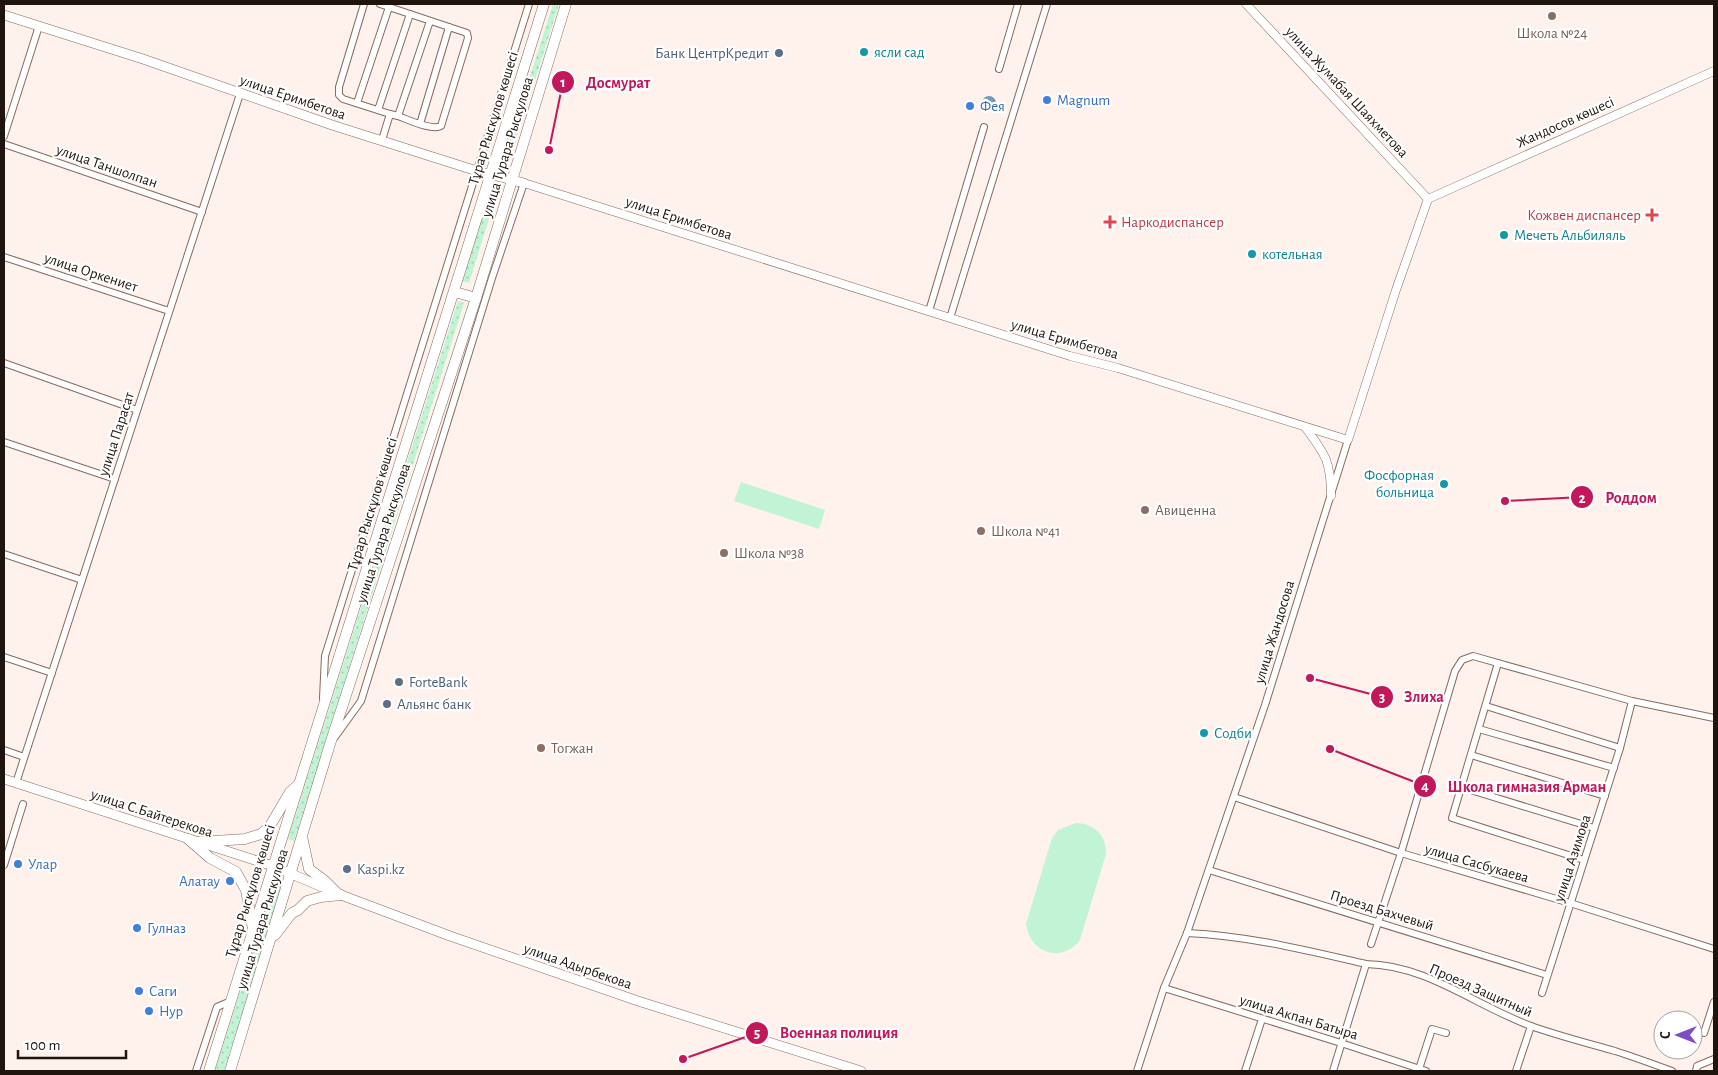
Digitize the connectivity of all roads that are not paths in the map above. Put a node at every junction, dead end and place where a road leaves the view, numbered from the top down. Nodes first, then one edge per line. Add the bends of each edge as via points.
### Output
1 (364, 4) edge
2 (380, 4) edge
3 (529, 4) edge
4 (544, 4) edge
5 (566, 4) edge
6 (1018, 4) edge
7 (1047, 4) edge
8 (1246, 4) edge
9 (389, 7) junction
10 (410, 14) junction
11 (4, 15) edge
12 (430, 21) junction
13 (39, 26) junction
14 (449, 27) junction
15 (998, 69) dead end
16 (1714, 71) edge
17 (240, 94) junction
18 (357, 103) junction
19 (378, 110) junction
20 (390, 114) junction
21 (398, 116) junction
22 (420, 124) junction
23 (984, 127) dead end
24 (4, 136) edge
25 (382, 140) junction
26 (4, 144) edge
27 (477, 171) junction
28 (491, 174) junction
29 (513, 180) junction
30 (524, 183) junction
31 (1428, 199) junction
32 (202, 212) junction
33 (494, 240) junction
34 (4, 257) edge
35 (494, 271) junction
36 (454, 292) junction
37 (476, 298) junction
38 (169, 311) junction
39 (929, 311) junction
40 (950, 318) junction
41 (4, 363) edge
42 (137, 410) junction
43 (1305, 427) junction
44 (1348, 440) junction
45 (4, 442) edge
46 (115, 479) junction
47 (1331, 496) junction
48 (4, 554) edge
49 (82, 580) junction
50 (4, 657) edge
51 (1498, 664) junction
52 (52, 673) junction
53 (1632, 701) junction
54 (1486, 706) junction
55 (322, 714) junction
56 (1714, 718) edge
57 (1479, 729) junction
58 (330, 744) junction
59 (1620, 748) junction
60 (4, 750) edge
61 (1471, 755) junction
62 (24, 757) junction
63 (1614, 768) junction
64 (4, 779) edge
65 (16, 783) junction
66 (300, 783) junction
67 (1462, 787) junction
68 (1604, 796) junction
69 (1234, 797) junction
70 (23, 804) dead end
71 (1594, 828) junction
72 (302, 837) junction
73 (193, 840) junction
74 (1401, 854) junction
75 (1584, 860) junction
76 (4, 865) edge
77 (273, 866) junction
78 (1209, 870) junction
79 (291, 873) junction
80 (339, 894) junction
81 (1570, 903) junction
82 (1379, 923) junction
83 (253, 931) junction
84 (1187, 933) junction
85 (270, 942) junction
86 (1371, 944) dead end
87 (1714, 949) edge
88 (1366, 964) junction
89 (1547, 975) junction
90 (1164, 988) junction
91 (1542, 993) dead end
92 (231, 1002) junction
93 (1714, 1002) edge
94 (1262, 1019) junction
95 (1530, 1026) junction
96 (1446, 1033) dead end
97 (1704, 1033) dead end
98 (1341, 1043) junction
99 (1714, 1059) edge
100 (1422, 1070) edge
101 (196, 1071) edge
102 (209, 1071) edge
103 (230, 1071) edge
104 (861, 1071) edge
105 (1137, 1071) edge
106 (1245, 1071) edge
107 (1333, 1071) edge
108 (1516, 1071) edge
109 (1672, 1071) edge
110 (1696, 1071) edge

1 - 18 street via 339,87 339,95 343,99
2 - 9 street
3 - 27 street
4 - 28 main road, Тұрар Рыскұлов көшесі
5 - 29 main road, улица Турара Рыскулова
6 - 15 street
7 - 40 street
8 - 31 street, улица Жумабая Шаяхметова
9 - 10 street
9 - 18 street
10 - 12 street
10 - 19 street
11 - 13 main road, улица Еримбетова
12 - 14 street
12 - 21 street
13 - 17 main road, улица Еримбетова
13 - 24 street
14 - 22 street
14 - 22 street via 464,31 468,38 441,126 434,128
16 - 31 street, Жандосов көшесі
17 - 25 main road, улица Еримбетова
17 - 32 street, улица Парасат
18 - 19 street
19 - 20 street
20 - 21 street
20 - 25 street
21 - 22 street
23 - 39 street
25 - 27 main road, улица Еримбетова
26 - 32 street, улица Таншолпан
27 - 28 main road, улица Еримбетова
27 - 55 street via 325,656
28 - 29 main road, улица Еримбетова
28 - 36 main road, Тұрар Рыскұлов көшесі
29 - 30 main road, улица Еримбетова
29 - 33 main road, улица Турара Рыскулова
30 - 35 street
30 - 39 street, улица Еримбетова
31 - 44 street, улица Жандосова
32 - 38 street, улица Парасат
33 - 35 street
33 - 37 main road, улица Турара Рыскулова
34 - 38 street, улица Оркениет
35 - 58 street via 361,701
36 - 37 main road
36 - 55 main road, Тұрар Рыскұлов көшесі
37 - 58 main road, улица Турара Рыскулова
38 - 42 street, улица Парасат
39 - 40 street, улица Еримбетова
40 - 43 street, улица Еримбетова
41 - 42 street
42 - 46 street, улица Парасат
43 - 44 street, улица Еримбетова
43 - 47 street via 1327,460
44 - 47 street, улица Жандосова
45 - 46 street
46 - 49 street, улица Парасат
47 - 69 street, улица Жандосова
48 - 49 street
49 - 52 street, улица Парасат
50 - 52 street
51 - 53 street
51 - 54 street
51 - 74 street via 1473,656 1458,664
52 - 62 street, улица Парасат
53 - 56 street
53 - 59 street, улица Азимова
54 - 57 street
54 - 59 street
55 - 66 main road, Тұрар Рыскұлов көшесі
57 - 61 street
57 - 63 street
58 - 72 main road, улица Турара Рыскулова
59 - 63 street, улица Азимова
60 - 62 street
61 - 67 street
61 - 68 street
62 - 65 street, улица Парасат
63 - 68 street, улица Азимова
64 - 65 main road, улица С.Байтерекова
65 - 73 main road, улица С.Байтерекова
66 - 73 main road via 290,792 270,826 260,834 245,839
66 - 77 main road, Тұрар Рыскұлов көшесі
67 - 71 street
67 - 75 street via 1452,818
68 - 71 street, улица Азимова
69 - 74 street, улица Сасбукаева
69 - 78 street, улица Жандосова
70 - 76 street
71 - 75 street, улица Азимова
72 - 79 main road, улица Турара Рыскулова
72 - 80 main road via 309,869
73 - 77 main road, улица С.Байтерекова
73 - 83 main road via 210,858 236,872 246,890
74 - 81 street, улица Сасбукаева
74 - 82 street
75 - 81 street, улица Азимова
77 - 79 main road, улица С.Байтерекова
77 - 83 main road, Тұрар Рыскұлов көшесі
78 - 82 street, Проезд Бахчевый
78 - 84 street, улица Жандосова
79 - 80 main road, улица Адырбекова
79 - 85 main road, улица Турара Рыскулова
80 - 85 main road via 307,901
80 - 104 main road, улица Адырбекова via 629,998
81 - 87 street, улица Сасбукаева
81 - 89 street, улица Азимова
82 - 86 street
82 - 89 street, Проезд Бахчевый
83 - 92 main road, Тұрар Рыскұлов көшесі
84 - 88 street, Проезд Защитный via 1273,942
84 - 90 street, улица Жандосова
85 - 103 main road, улица Турара Рыскулова
88 - 95 street, Проезд Защитный via 1435,980
88 - 98 street
89 - 91 street, улица Азимова
90 - 94 street, улица Акпан Батыра
90 - 105 street, улица Жандосова
92 - 101 street via 217,1007
92 - 102 main road, Тұрар Рыскұлов көшесі
93 - 97 street
94 - 98 street, улица Акпан Батыра
94 - 106 street
95 - 108 street
95 - 109 street, Проезд Защитный
96 - 100 street via 1432,1029
98 - 100 street, улица Акпан Батыра
98 - 107 street
99 - 110 street via 1697,1066

